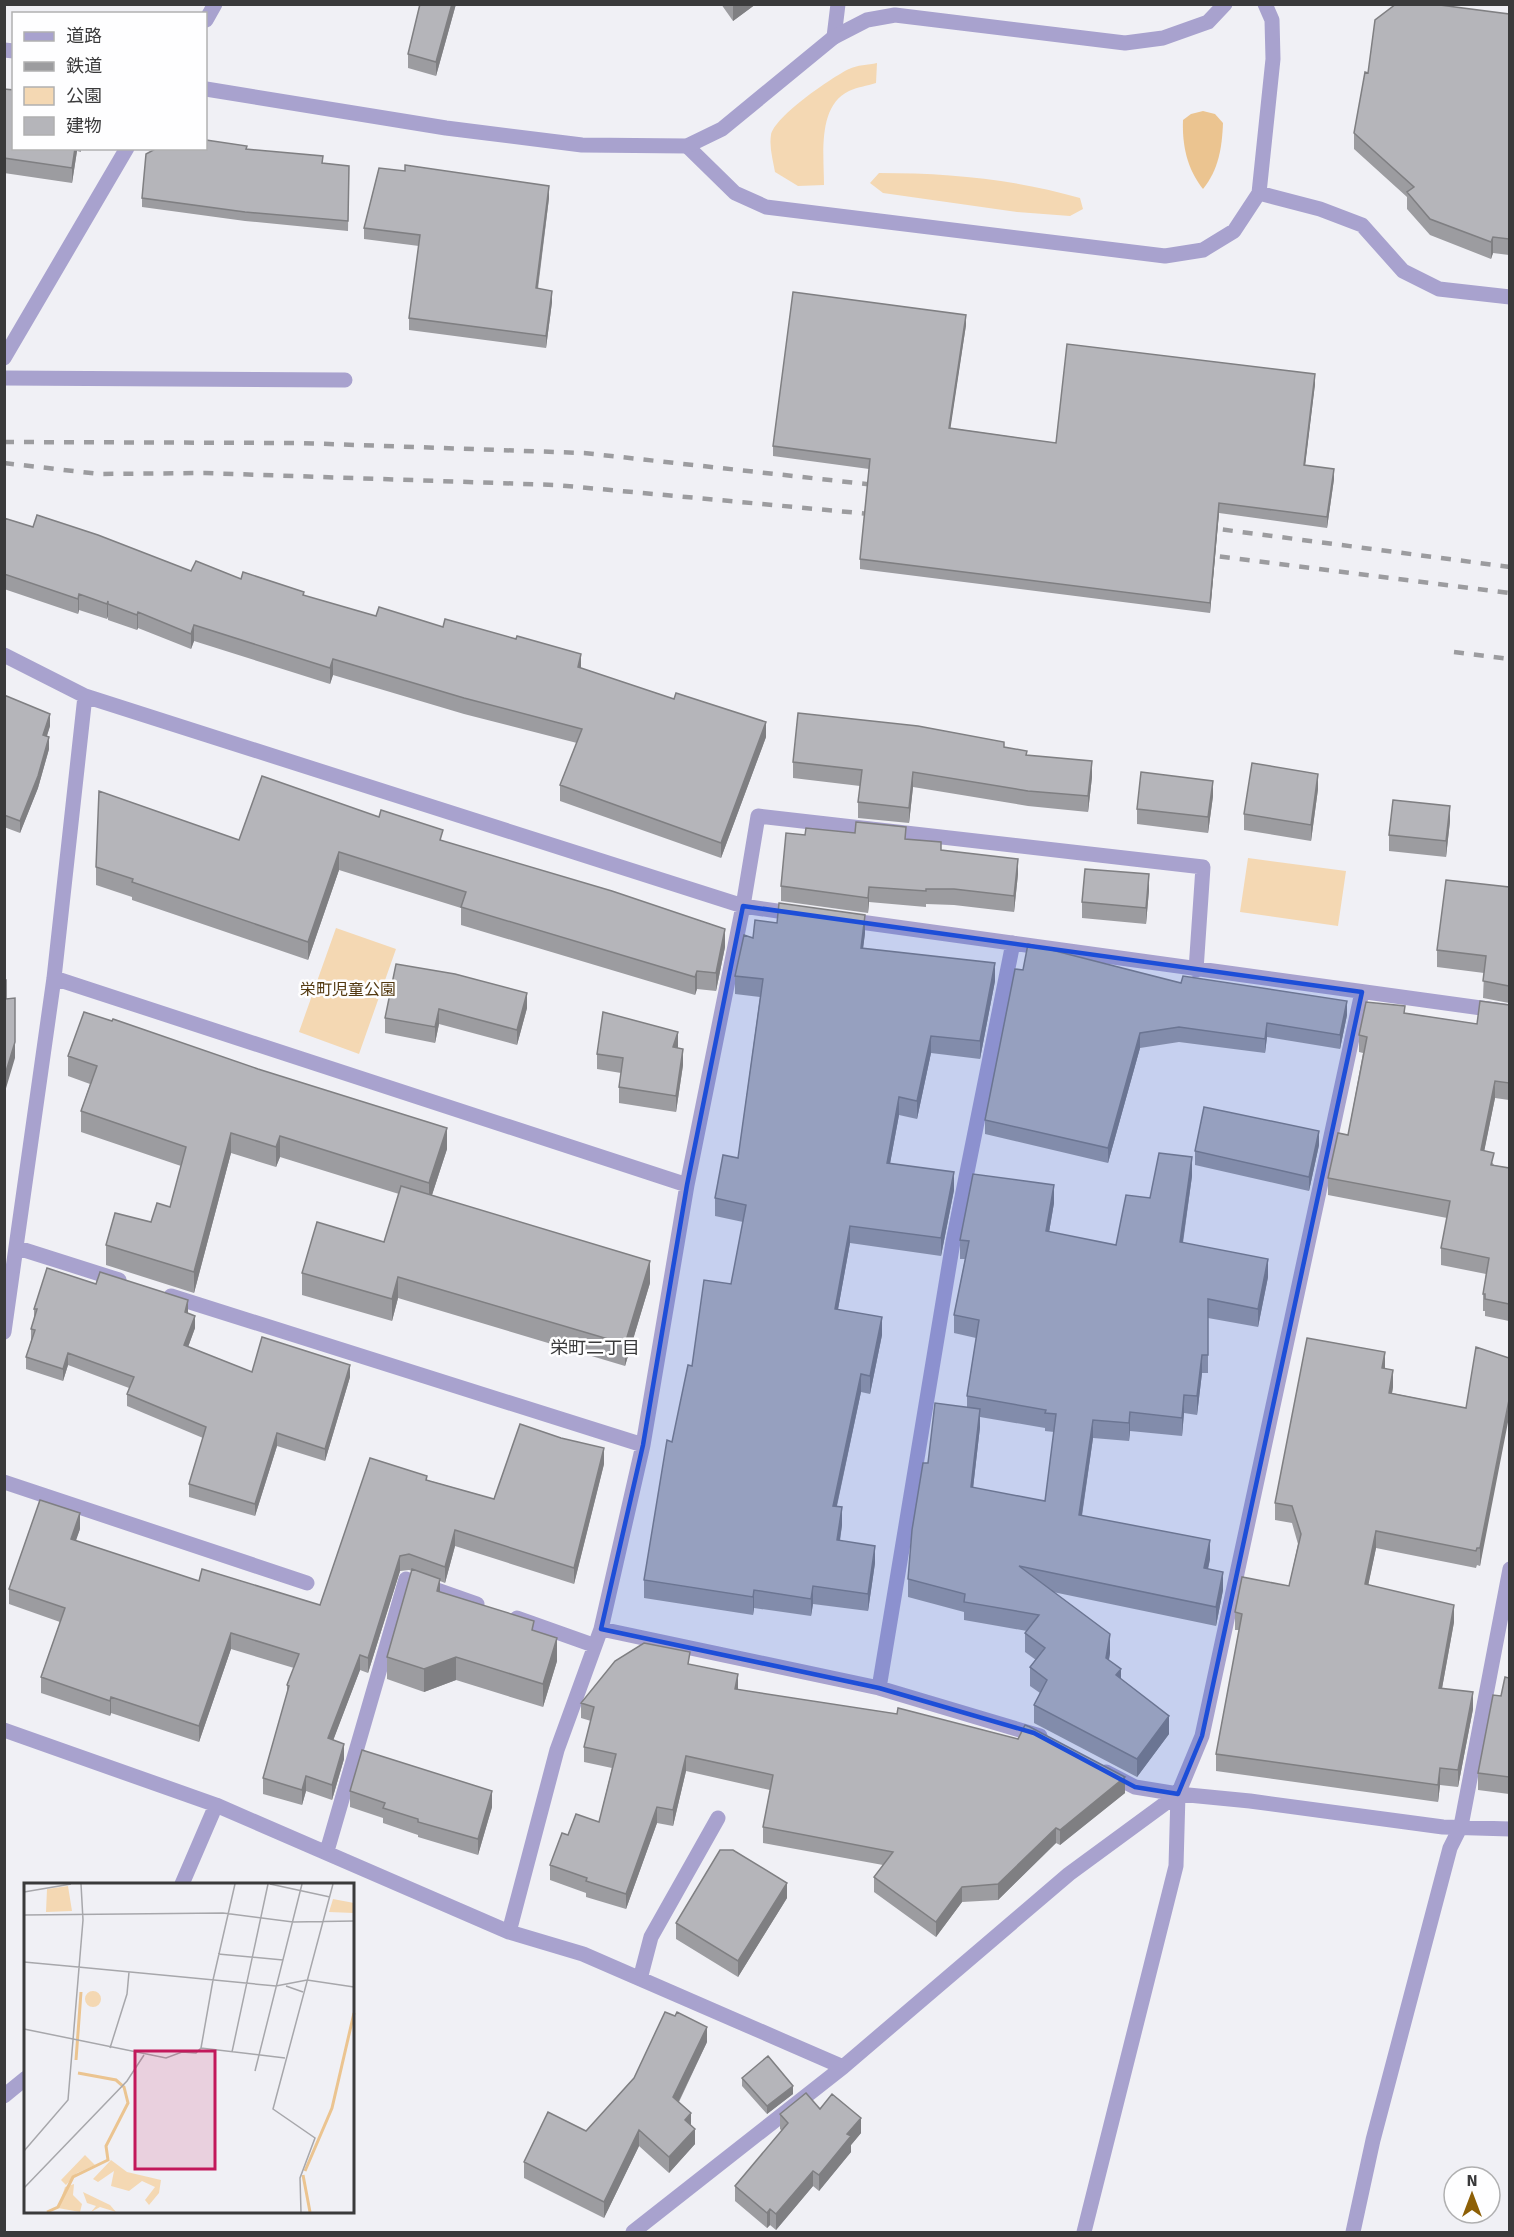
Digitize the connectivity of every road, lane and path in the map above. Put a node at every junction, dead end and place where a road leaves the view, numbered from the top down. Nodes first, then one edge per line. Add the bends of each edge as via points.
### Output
1 (215, 4) edge
2 (838, 4) edge
3 (1225, 4) edge
4 (1264, 4) edge
5 (207, 18) edge
6 (834, 37) junction
7 (207, 89) edge
8 (687, 146) junction
9 (126, 150) edge
10 (1259, 193) junction
11 (1509, 297) edge
12 (4, 358) edge
13 (4, 378) edge
14 (345, 380) dead end
15 (4, 655) edge
16 (85, 696) junction
17 (744, 906) junction
18 (1012, 943) junction
19 (1196, 970) junction
20 (54, 978) junction
21 (1362, 992) junction
22 (1509, 1012) edge
23 (687, 1185) junction
24 (18, 1248) junction
25 (132, 1284) edge
26 (155, 1291) edge
27 (4, 1332) edge
28 (643, 1445) junction
29 (4, 1482) edge
30 (1509, 1569) edge
31 (307, 1583) dead end
32 (601, 1629) junction
33 (593, 1645) junction
34 (879, 1688) junction
35 (4, 1730) edge
36 (1054, 1744) edge
37 (1095, 1766) edge
38 (1178, 1794) junction
39 (216, 1805) junction
40 (718, 1818) dead end
41 (1461, 1826) junction
42 (1509, 1829) edge
43 (327, 1851) junction
44 (182, 1883) edge
45 (509, 1932) junction
46 (640, 1979) junction
47 (843, 2067) junction
48 (24, 2080) edge
49 (4, 2096) edge
50 (633, 2232) edge
51 (1084, 2232) edge
52 (1353, 2232) edge

1 - 5 street
2 - 6 street
3 - 6 street via 1208,22 1163,38 1125,43 895,15 867,20
4 - 10 street via 1272,20 1273,59
6 - 8 street via 722,129
7 - 8 street via 582,146
8 - 10 street via 735,193 766,207 1165,256 1203,250 1233,231
9 - 12 street
10 - 11 street via 1362,225 1403,270 1438,289
13 - 14 street
15 - 16 street
16 - 17 street
16 - 20 street
17 - 18 street
17 - 19 street via 758,816 1203,867
17 - 23 street
18 - 19 street
18 - 34 street via 953,1242
19 - 21 street
20 - 23 street
20 - 24 street
21 - 22 street
21 - 38 street via 1202,1736
23 - 28 street
24 - 25 street
24 - 27 street
26 - 28 street
28 - 32 street
29 - 31 street
30 - 41 street
32 - 33 street
32 - 34 street
33 - 43 street via 406,1579
33 - 45 street via 556,1750
34 - 36 street via 1034,1733
35 - 39 street
37 - 38 street via 1135,1787
38 - 41 street via 1443,1827
38 - 47 street via 1069,1874
38 - 51 street via 1176,1866
39 - 43 street
39 - 44 street
40 - 46 street via 651,1937
41 - 42 street
41 - 52 street via 1447,1859 1373,2140
43 - 45 street
45 - 46 street via 583,1954
46 - 47 street
47 - 50 street
48 - 49 street

